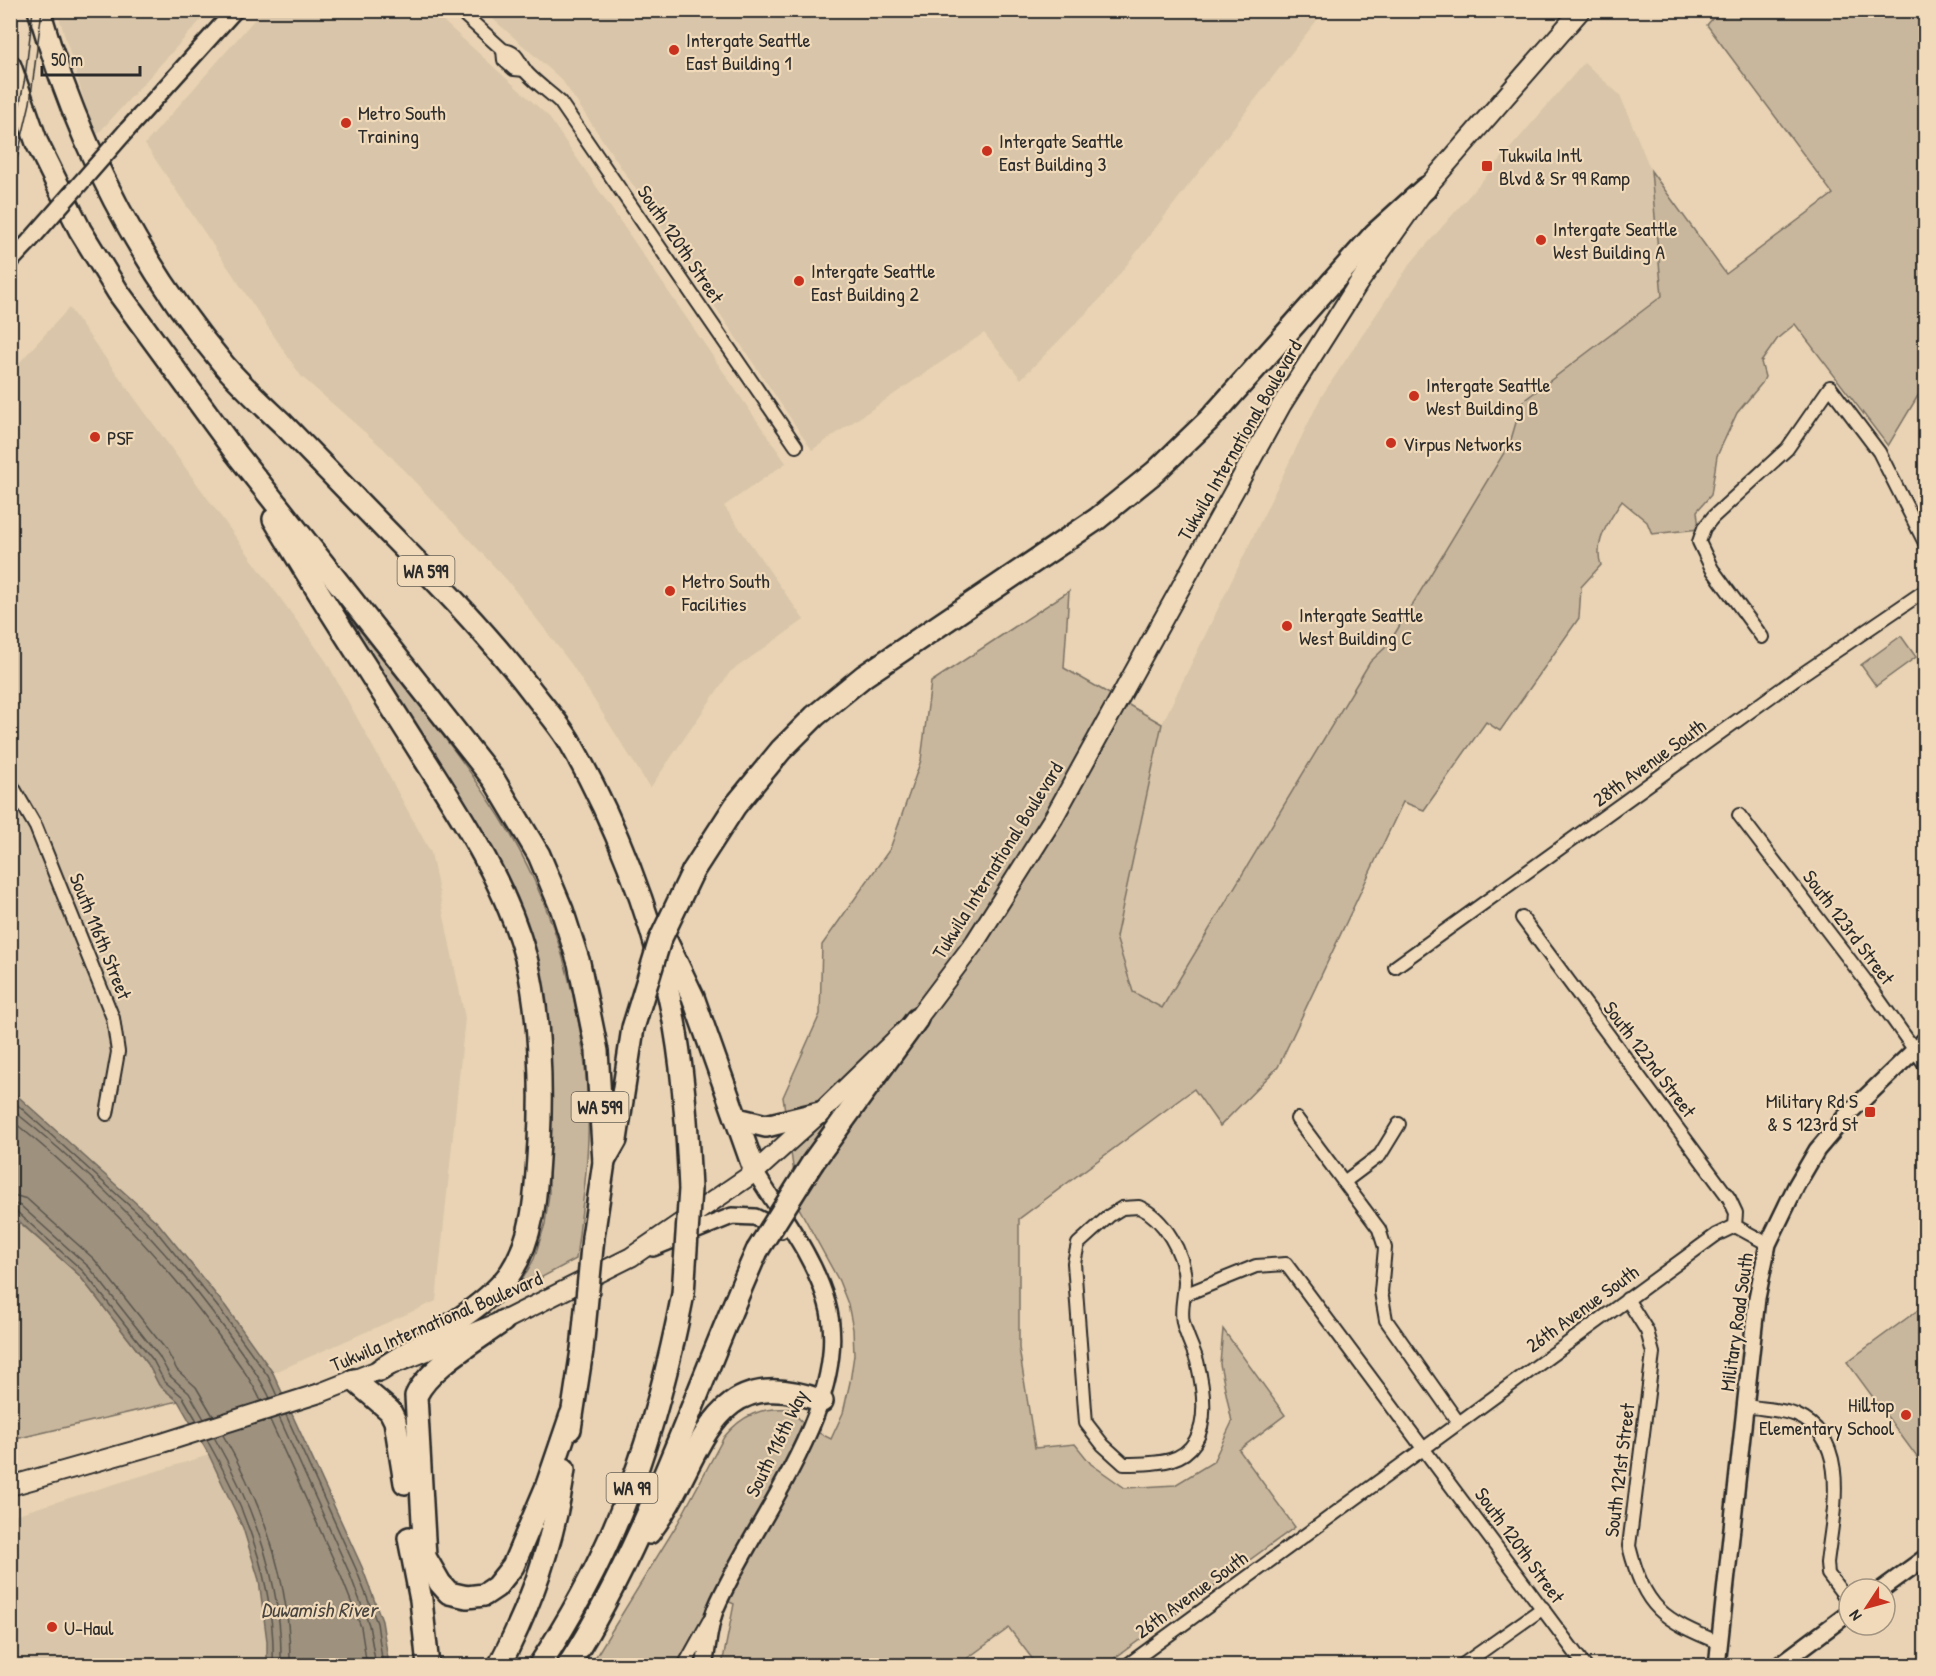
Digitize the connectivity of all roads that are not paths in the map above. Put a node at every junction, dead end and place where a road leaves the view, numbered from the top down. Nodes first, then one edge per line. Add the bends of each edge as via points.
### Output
1 (39, 10) edge
2 (235, 10) edge
3 (459, 10) edge
4 (1581, 10) edge
5 (10, 66) edge
6 (1426, 188) junction
7 (10, 262) edge
8 (796, 446) dead end
9 (236, 453) junction
10 (1926, 545) edge
11 (1926, 590) edge
12 (1762, 637) dead end
13 (10, 782) edge
14 (1739, 815) dead end
15 (615, 832) junction
16 (1522, 918) dead end
17 (1395, 967) dead end
18 (917, 1019) junction
19 (1926, 1039) edge
20 (1914, 1050) junction
21 (1926, 1066) edge
22 (820, 1113) junction
23 (107, 1114) dead end
24 (737, 1119) junction
25 (1297, 1119) dead end
26 (1399, 1124) dead end
27 (604, 1162) junction
28 (755, 1172) junction
29 (1344, 1182) junction
30 (690, 1189) joint
31 (1734, 1226) junction
32 (795, 1237) junction
33 (1768, 1244) junction
34 (631, 1257) junction
35 (1184, 1296) junction
36 (1627, 1299) junction
37 (503, 1321) junction
38 (380, 1370) junction
39 (354, 1380) junction
40 (822, 1401) junction
41 (1746, 1406) junction
42 (572, 1415) junction
43 (1458, 1422) junction
44 (1424, 1447) junction
45 (10, 1486) edge
46 (1926, 1557) edge
47 (628, 1559) junction
48 (1897, 1578) edge
49 (1837, 1586) edge
50 (1543, 1608) junction
51 (715, 1610) junction
52 (1837, 1622) edge
53 (1719, 1642) junction
54 (428, 1665) edge
55 (499, 1665) edge
56 (539, 1665) edge
57 (568, 1665) edge
58 (684, 1665) edge
59 (704, 1665) edge
60 (1126, 1665) edge
61 (1461, 1665) edge
62 (1585, 1665) edge
63 (1717, 1665) edge
64 (1778, 1665) edge

1 - 15 highway, WA 599 via 84,141 107,190 162,284 226,367 463,608 509,661 570,741
2 - 7 street, bridge
3 - 8 street, South 120th Street via 503,50 504,60 514,69 525,70 560,102
4 - 6 main road, Tukwila International Boulevard
5 - 9 highway, WA 599 via 37,143 80,230 118,292
6 - 18 main road, Tukwila International Boulevard via 1358,284 1282,404 1054,817 975,942
6 - 27 highway, bridge via 1375,234 1211,418 1155,472 1058,547 864,676 781,750 735,806 693,871 660,940 633,1028 616,1140
9 - 27 highway, WA 599 via 494,780 539,855 579,963 597,1051
9 - 38 highway via 473,835 505,900 526,958 534,999 540,1119 536,1196 524,1244 511,1272 481,1302
10 - 12 street via 1879,452 1830,387 1787,449 1713,517 1699,542 1708,563
11 - 17 street, 28th Avenue South via 1795,679
13 - 23 street, South 116th Street via 36,827 113,1018 118,1052
14 - 20 street, South 123rd Street
15 - 24 highway via 693,997
15 - 30 highway, WA 599 via 652,933 669,997 686,1113
16 - 31 street, South 122nd Street via 1730,1198 1736,1214
18 - 22 main road, Tukwila International Boulevard
18 - 47 highway, bridge via 813,1162 757,1251
19 - 20 street, Military Road South
20 - 21 street, South 123rd Street
20 - 33 street, Military Road South via 1817,1150
22 - 24 highway via 766,1126
22 - 28 main road, Tukwila International Boulevard
24 - 28 highway
25 - 29 street
26 - 29 street via 1380,1155
27 - 42 highway, WA 599, bridge
28 - 32 street, South 116th Way
28 - 34 main road, Tukwila International Boulevard
29 - 43 street via 1384,1241 1381,1292 1386,1320
30 - 56 highway, WA 99, bridge via 683,1294 646,1451 620,1520 589,1583
31 - 33 street
31 - 36 street, 26th Avenue South
32 - 34 street via 755,1217 732,1216
32 - 40 street, South 116th Way via 819,1282 832,1325 832,1348
33 - 41 street, Military Road South via 1757,1298
34 - 37 main road, Tukwila International Boulevard
35 - 35 street via 1183,1321 1197,1361 1204,1409 1202,1426 1186,1453 1170,1460 1124,1464 1086,1423 1074,1263 1078,1244 1122,1208 1139,1207 1151,1212 1161,1221 1180,1258
35 - 44 street via 1256,1266 1286,1264
36 - 43 street, 26th Avenue South
36 - 53 street, South 121st Street via 1647,1331 1653,1353 1629,1546 1635,1572 1645,1595 1660,1612 1677,1625
37 - 38 main road, Tukwila International Boulevard
37 - 42 highway via 436,1371 416,1396 423,1544 432,1571 449,1593 466,1597 484,1595 513,1566
38 - 39 main road, Tukwila International Boulevard
39 - 45 main road, Tukwila International Boulevard via 162,1443
39 - 54 highway via 390,1411 395,1421 404,1462 409,1541
40 - 47 highway via 773,1389 759,1390 733,1402 711,1424 660,1518
40 - 51 street, South 116th Way
41 - 49 street via 1796,1416 1823,1438 1832,1457 1836,1481 1827,1563 1828,1574
41 - 53 street, Military Road South
42 - 55 highway via 548,1547 529,1601
43 - 44 street, 26th Avenue South
44 - 50 street, South 120th Street
44 - 60 street, 26th Avenue South
46 - 48 street
47 - 57 highway
50 - 61 street
50 - 62 street, South 120th Street
51 - 58 street
51 - 59 street, South 116th Way
52 - 64 street
53 - 63 street, Military Road South

